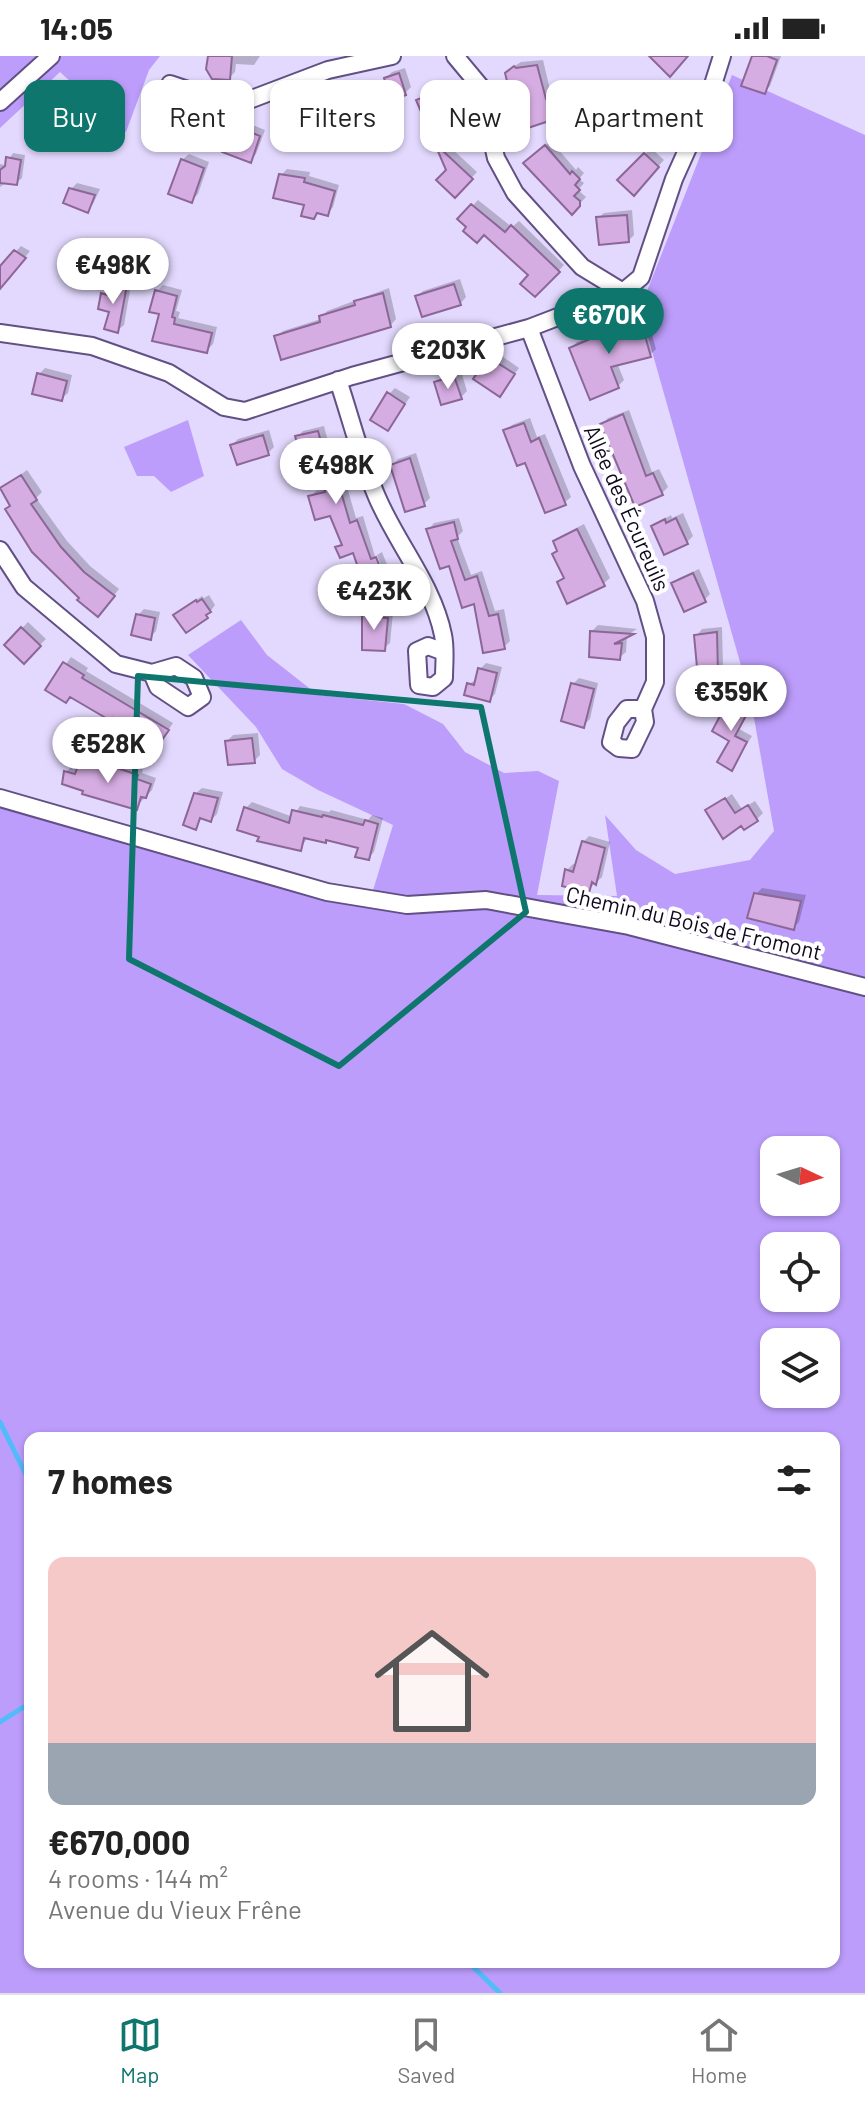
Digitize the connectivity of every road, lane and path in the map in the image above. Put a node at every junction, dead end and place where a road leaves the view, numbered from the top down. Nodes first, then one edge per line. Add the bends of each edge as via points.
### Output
1 (51, 56) edge
2 (392, 56) edge
3 (455, 56) edge
4 (722, 56) edge
5 (254, 98) edge
6 (0, 102) edge
7 (623, 292) junction
8 (529, 328) junction
9 (0, 333) edge
10 (338, 380) junction
11 (0, 550) edge
12 (444, 652) dead end
13 (152, 673) dead end
14 (643, 709) dead end
15 (0, 798) edge
16 (865, 987) edge

1 - 6 street
2 - 5 street via 328,70
3 - 7 street via 480,86 496,158 515,193 582,267
4 - 7 street via 641,277
7 - 8 street
8 - 10 street
8 - 14 street, Allée des Écureuils via 582,466 645,601 655,637 655,682
9 - 10 street via 92,346 169,373 224,407 245,411
10 - 12 street via 375,493 428,589
11 - 13 street via 24,587 116,664
15 - 16 street, Chemin du Bois de Fromont via 327,892 407,905 486,900 629,926

